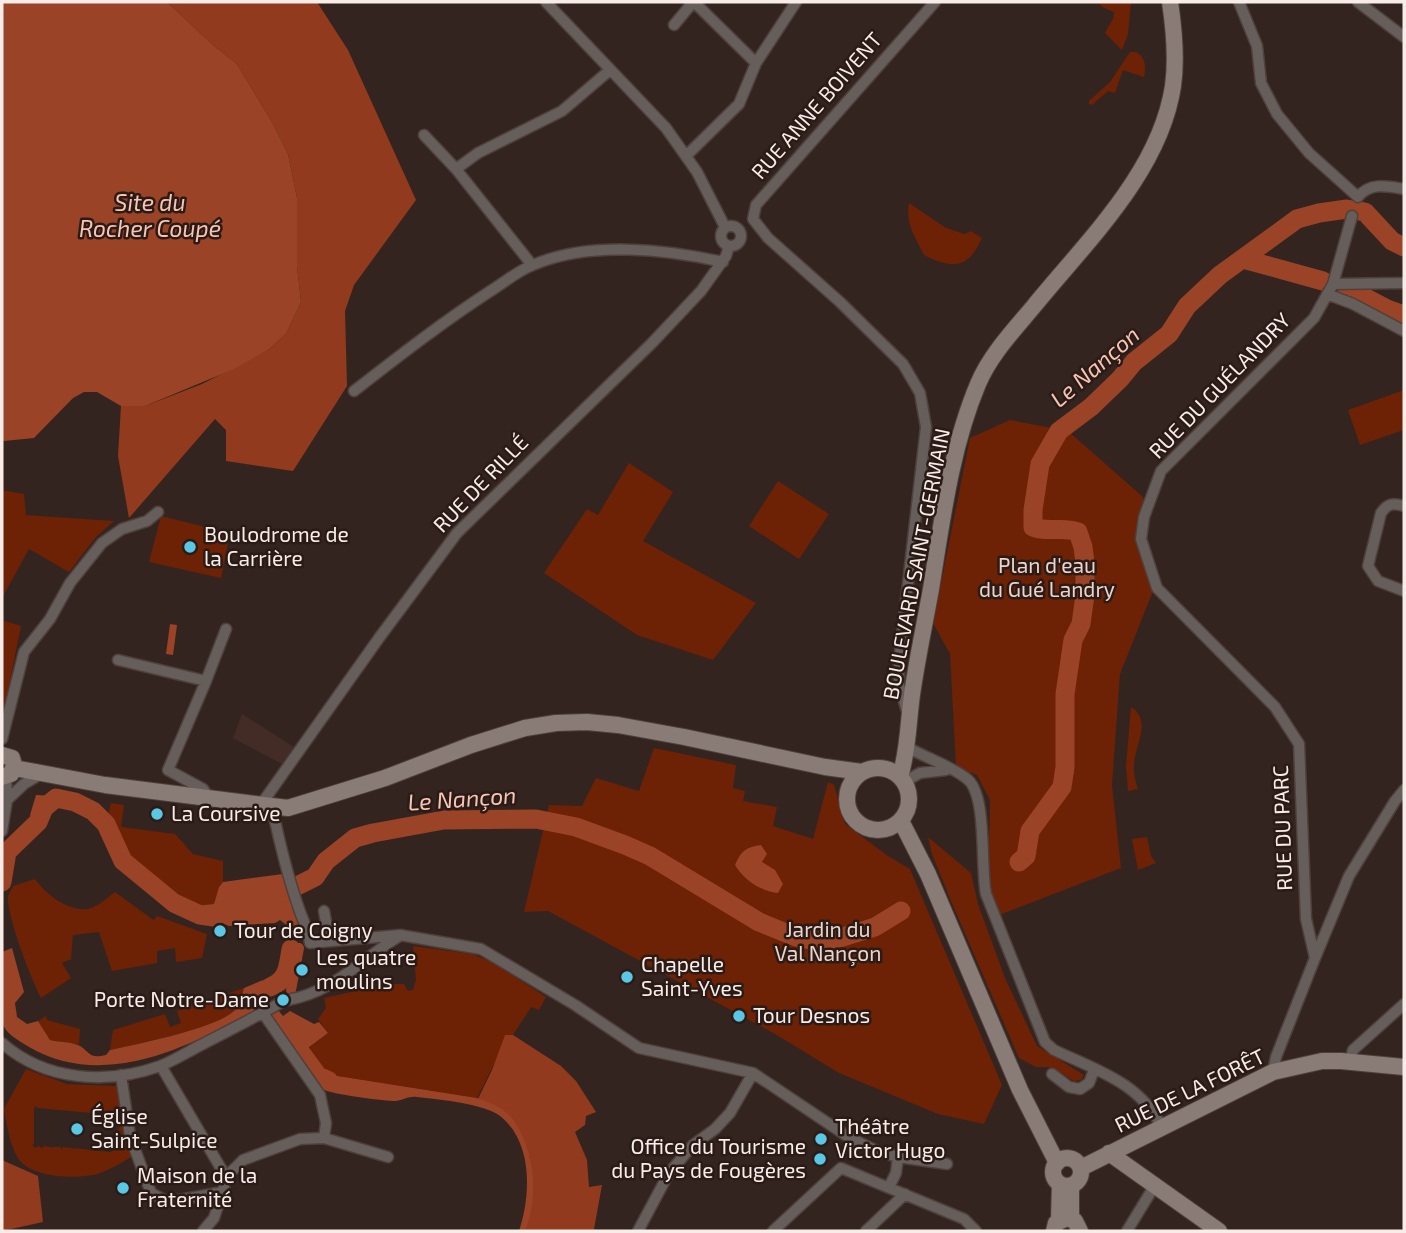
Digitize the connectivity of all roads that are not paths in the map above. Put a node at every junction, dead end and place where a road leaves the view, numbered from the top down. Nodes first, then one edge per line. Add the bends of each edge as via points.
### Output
1 (546, 2) edge
2 (693, 2) edge
3 (796, 2) edge
4 (935, 2) edge
5 (1170, 2) edge
6 (1238, 2) edge
7 (1358, 2) edge
8 (674, 25) dead end
9 (1404, 37) edge
10 (756, 63) junction
11 (610, 70) junction
12 (424, 135) dead end
13 (687, 155) junction
14 (457, 169) junction
15 (1404, 189) edge
16 (1352, 216) dead end
17 (753, 219) junction
18 (725, 227) junction
19 (737, 227) junction
20 (765, 234) junction
21 (741, 239) junction
22 (729, 246) junction
23 (723, 262) junction
24 (532, 265) junction
25 (1404, 283) edge
26 (1330, 289) junction
27 (1404, 331) edge
28 (354, 391) dead end
29 (1404, 506) edge
30 (158, 512) dead end
31 (1157, 588) joint
32 (1404, 591) edge
33 (226, 629) dead end
34 (118, 660) dead end
35 (206, 681) junction
36 (909, 705) junction
37 (2, 739) edge
38 (907, 747) junction
39 (2, 755) edge
40 (825, 767) junction
41 (883, 769) junction
42 (949, 770) junction
43 (862, 772) junction
44 (7, 774) edge
45 (41, 774) junction
46 (902, 780) junction
47 (849, 786) junction
48 (1404, 790) edge
49 (210, 799) junction
50 (6, 800) junction
51 (266, 806) junction
52 (901, 821) junction
53 (886, 830) junction
54 (2, 831) edge
55 (928, 874) junction
56 (324, 911) dead end
57 (400, 935) junction
58 (349, 940) junction
59 (1315, 958) junction
60 (1404, 1004) edge
61 (263, 1013) junction
62 (2, 1043) edge
63 (1350, 1062) junction
64 (161, 1066) junction
65 (1404, 1067) edge
66 (1094, 1070) junction
67 (1273, 1072) junction
68 (753, 1073) junction
69 (1052, 1074) dead end
70 (121, 1075) junction
71 (1162, 1128) junction
72 (324, 1138) junction
73 (1109, 1153) junction
74 (388, 1157) dead end
75 (898, 1157) junction
76 (1057, 1163) junction
77 (947, 1164) dead end
78 (1081, 1168) junction
79 (226, 1177) junction
80 (1066, 1185) junction
81 (1154, 1185) junction
82 (889, 1187) junction
83 (223, 1192) junction
84 (905, 1194) junction
85 (1066, 1225) edge
86 (973, 1227) edge
87 (203, 1231) edge
88 (638, 1231) edge
89 (773, 1231) edge
90 (866, 1231) edge
91 (1127, 1231) edge
92 (1219, 1231) edge

1 - 11 street
2 - 8 street
2 - 10 street
3 - 10 street
4 - 17 street, RUE ANNE BOIVENT via 756,205
5 - 36 main road, BOULEVARD SAINT-GERMAIN via 1173,85 1154,146 1131,186 979,381 941,524
6 - 15 street via 1256,46 1261,83 1277,114 1309,153 1358,197 1378,185
7 - 9 street
10 - 13 street via 739,104
11 - 13 street
11 - 14 street via 562,111 478,153
12 - 14 street
13 - 18 street
14 - 24 street
16 - 26 street, RUE DU GUÉLANDRY
17 - 19 street
17 - 20 street
18 - 19 street
18 - 22 street via 721,237
19 - 21 street
20 - 21 street
20 - 36 street via 903,364 919,393 926,427 899,662 899,685
21 - 22 street
22 - 23 street, RUE DE RILLÉ
23 - 24 street via 666,252 615,250 572,254
23 - 51 street, RUE DE RILLÉ via 652,343 457,533 379,638
24 - 28 street via 414,344
25 - 26 street
26 - 27 street
26 - 31 street, RUE DU GUÉLANDRY via 1314,318 1161,471 1141,539
29 - 32 street via 1393,503 1381,513 1368,566 1378,581
30 - 37 street via 102,543 70,583 24,652
31 - 59 street, RUE DU PARC via 1275,707 1299,744 1306,919
33 - 35 street
34 - 35 street
35 - 49 street via 168,770 203,789
36 - 38 main road, BOULEVARD SAINT-GERMAIN
36 - 41 main road via 900,744
38 - 42 street
38 - 46 main road, BOULEVARD SAINT-GERMAIN
39 - 44 main road via 12,758
40 - 43 main road
40 - 47 main road
40 - 51 main road via 618,725 556,723 496,736 289,808
41 - 43 main road
41 - 46 main road
42 - 46 street
42 - 66 street via 964,776 976,789 986,894 1045,1042
43 - 47 main road
44 - 45 main road
44 - 50 street
45 - 49 main road
45 - 50 street
46 - 52 main road via 909,802
47 - 53 main road via 851,816 867,828
48 - 59 street via 1349,876
49 - 51 main road
50 - 54 street
51 - 58 street via 310,943
52 - 53 main road
52 - 55 main road
53 - 55 main road
55 - 76 main road via 1020,1090
56 - 58 street via 328,933
57 - 58 street
57 - 61 street via 325,989
57 - 68 street via 491,953 639,1048
59 - 67 street
60 - 63 street via 1353,1050
61 - 64 street
61 - 72 street via 320,1095
62 - 70 street via 36,1067 86,1077
63 - 65 main road, RUE DE LA FORÊT
63 - 67 main road, RUE DE LA FORÊT via 1322,1061
64 - 70 street
64 - 79 street
66 - 69 street via 1089,1083 1080,1089
66 - 71 street via 1130,1086
67 - 71 main road, RUE DE LA FORÊT
68 - 75 street via 850,1138
68 - 88 street via 730,1113 668,1173
70 - 83 street via 130,1136 151,1193 168,1202
71 - 73 main road, RUE DE LA FORÊT
72 - 74 street
72 - 79 street via 277,1146 243,1160
73 - 78 main road, RUE DE LA FORÊT
73 - 81 main road
75 - 77 street
75 - 82 street
76 - 78 main road via 1069,1158
76 - 80 main road via 1054,1172
78 - 80 main road via 1079,1181
79 - 83 street
80 - 85 main road
81 - 91 street
81 - 92 main road
82 - 84 street
82 - 89 street via 841,1168
83 - 87 street via 214,1218
84 - 86 street
84 - 90 street

